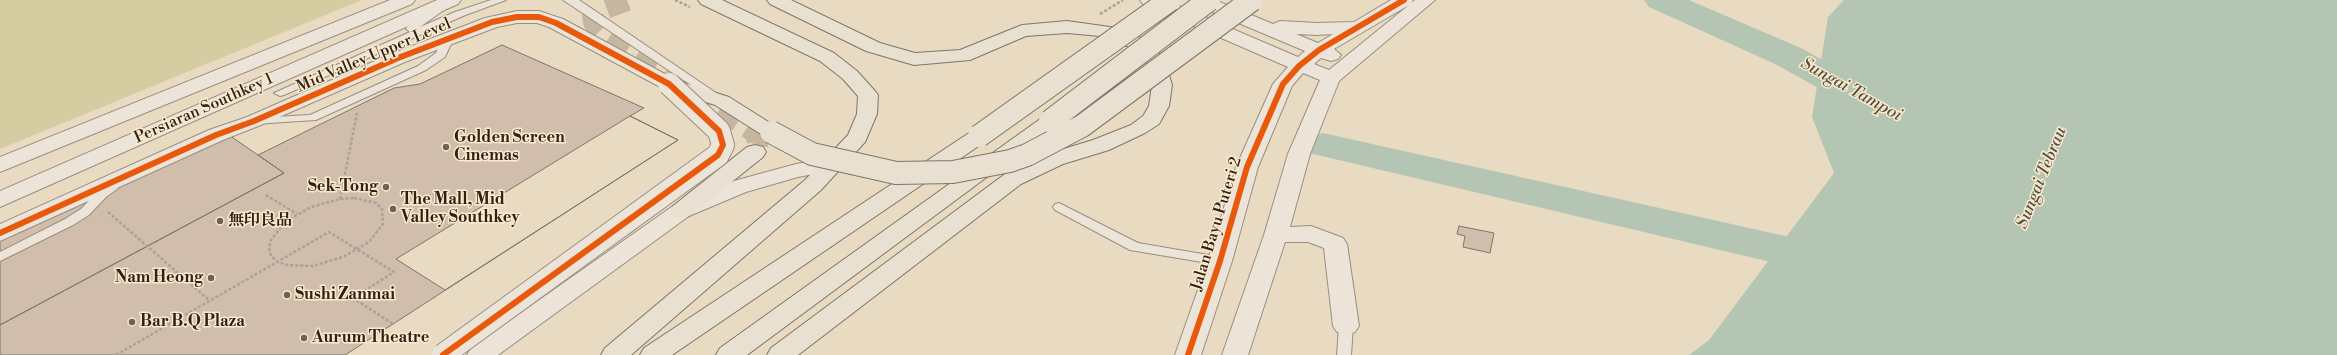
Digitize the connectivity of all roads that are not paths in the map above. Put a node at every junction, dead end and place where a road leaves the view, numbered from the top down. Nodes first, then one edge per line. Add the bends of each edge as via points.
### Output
1 (406, 0) edge
2 (452, 0) edge
3 (502, 0) edge
4 (568, 0) edge
5 (707, 0) edge
6 (776, 0) edge
7 (1149, 0) edge
8 (1170, 0) edge
9 (1199, 0) edge
10 (1209, 0) edge
11 (1252, 0) edge
12 (1404, 0) edge
13 (1426, 0) edge
14 (1245, 20) junction
15 (1358, 26) junction
16 (453, 36) junction
17 (388, 45) junction
18 (1319, 50) junction
19 (1349, 63) junction
20 (1299, 66) junction
21 (1331, 78) junction
22 (669, 84) junction
23 (280, 93) dead end
24 (722, 102) junction
25 (254, 121) junction
26 (216, 135) junction
27 (755, 152) dead end
28 (833, 164) junction
29 (0, 165) edge
30 (75, 198) junction
31 (99, 198) junction
32 (0, 200) edge
33 (1059, 207) dead end
34 (682, 211) junction
35 (0, 233) edge
36 (1276, 235) junction
37 (0, 257) edge
38 (1220, 261) junction
39 (1346, 326) joint
40 (518, 328) junction
41 (443, 355) edge
42 (470, 355) edge
43 (480, 355) edge
44 (614, 355) edge
45 (653, 355) edge
46 (729, 355) edge
47 (780, 355) edge
48 (1188, 355) edge
49 (1235, 355) edge
50 (1344, 355) edge

1 - 29 street, Persiaran Southkey 1
2 - 17 lane
2 - 32 street, Persiaran Southkey 1
3 - 17 lane via 460,14
4 - 24 lane via 575,2
5 - 28 highway via 827,57 850,75 868,95 867,114 858,137
6 - 47 highway via 873,47 914,59 964,56 1022,31 1067,27 1104,31 1137,43 1158,62 1162,85 1159,106 1152,120 1101,145 1055,159 1013,179
7 - 20 street
8 - 45 highway, bridge via 979,136
9 - 14 street
10 - 46 highway, bridge via 1050,121
11 - 24 highway, bridge via 1082,126 1027,155 1010,161 952,172 896,173 812,154
12 - 15 street, Jalan Bayu Puteri 2
13 - 19 street
14 - 15 street via 1302,29
14 - 18 street
15 - 18 street, Jalan Bayu Puteri 2
16 - 22 street, Mid Valley Upper Level via 492,22 517,17 539,17 556,23
16 - 25 street, Mid Valley Upper Level
16 - 25 lane via 441,55 422,68 312,118
17 - 23 lane
18 - 19 street
18 - 20 street, Jalan Bayu Puteri 2
19 - 21 street
20 - 21 street
20 - 38 street, Jalan Bayu Puteri 2 via 1283,84 1247,167
21 - 36 street via 1299,154
22 - 24 highway
22 - 41 street, Mid Valley Upper Level, bridge via 719,131 722,145 718,155
25 - 26 street, Mid Valley Upper Level
26 - 30 street, Mid Valley Upper Level
26 - 31 lane via 204,144 109,188
27 - 34 highway
28 - 34 street via 738,187
28 - 44 highway via 814,185
30 - 31 lane
30 - 35 street, Mid Valley Upper Level
31 - 37 lane via 69,222
33 - 38 lane via 1135,247
34 - 40 street
36 - 39 street via 1311,234 1335,244
36 - 49 street
38 - 48 street, Jalan Bayu Puteri 2
39 - 50 lane
40 - 42 street
40 - 43 street

